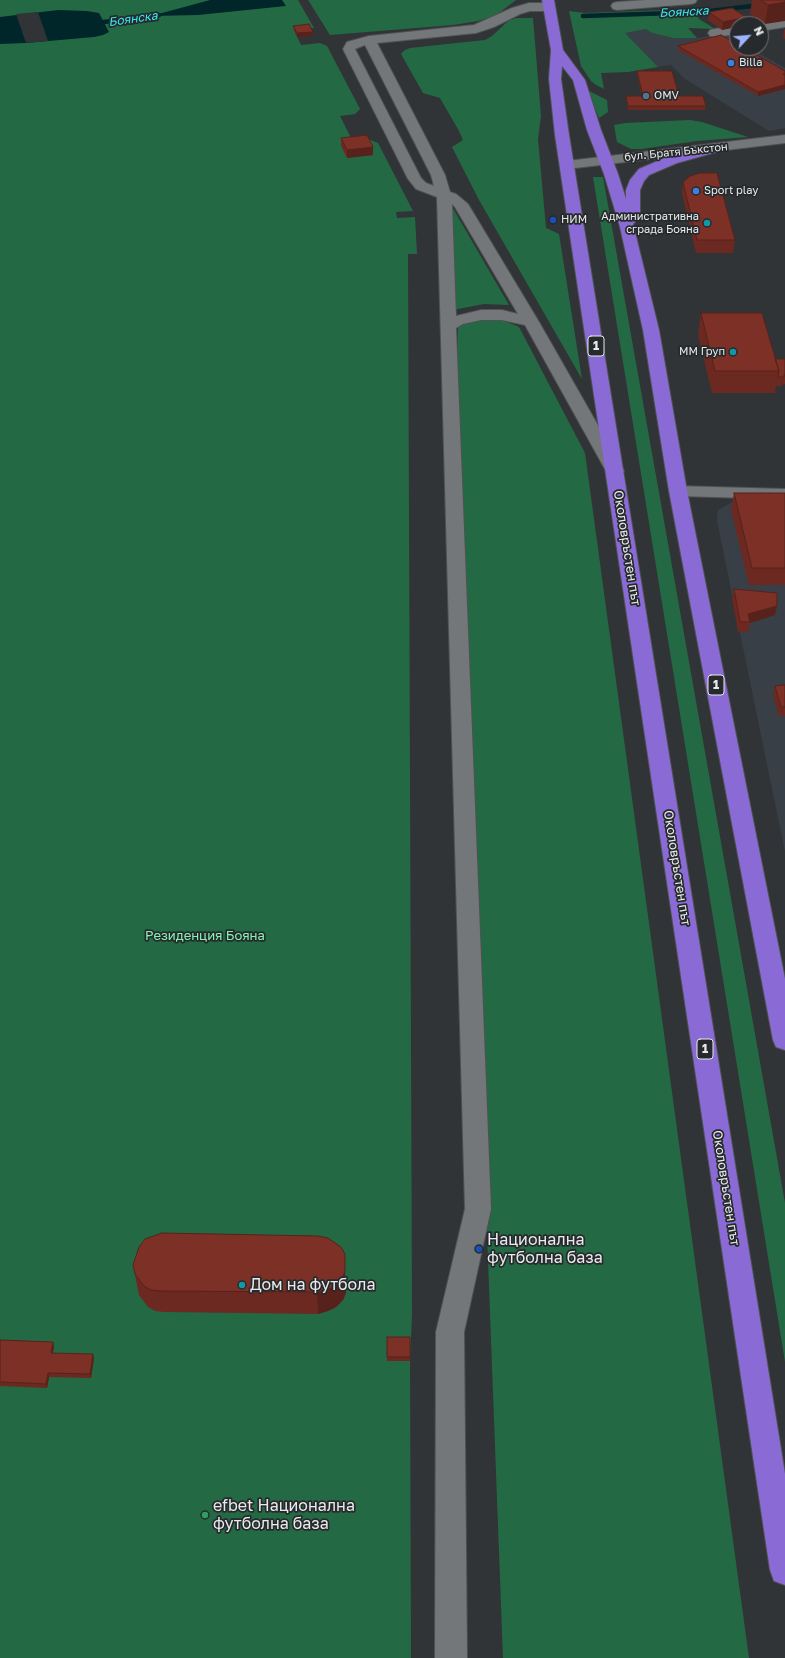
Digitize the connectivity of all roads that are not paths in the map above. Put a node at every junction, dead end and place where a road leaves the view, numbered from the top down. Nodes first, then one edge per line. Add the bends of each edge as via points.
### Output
1 (691, 0) edge
2 (549, 4) edge
3 (617, 6) dead end
4 (785, 23) edge
5 (769, 26) edge
6 (729, 31) edge
7 (714, 33) dead end
8 (369, 40) junction
9 (558, 50) junction
10 (395, 92) junction
11 (372, 94) junction
12 (785, 139) edge
13 (715, 148) junction
14 (606, 160) junction
15 (567, 165) junction
16 (444, 195) junction
17 (627, 227) junction
18 (531, 322) junction
19 (448, 326) junction
20 (616, 471) junction
21 (678, 491) junction
22 (785, 494) edge
23 (785, 1040) edge
24 (785, 1570) edge
25 (451, 1658) edge

1 - 3 street
2 - 8 street via 516,11 476,28
2 - 9 highway, 1
4 - 5 street
6 - 7 street
8 - 10 street
8 - 11 street via 351,45 349,49
9 - 14 highway, 1 via 579,80
9 - 15 highway, 1 via 555,80
10 - 11 street via 384,97
10 - 16 street via 438,175
11 - 16 street via 415,178 422,186
12 - 13 street, бул. Братя Бъкстон
13 - 14 street, бул. Братя Бъкстон
13 - 17 highway via 672,160 644,172 633,190 632,212
14 - 15 street, бул. Братя Бъкстон
14 - 17 highway, 1
15 - 20 highway, Околовръстен път / 1
16 - 18 street via 460,204
16 - 19 street
17 - 21 highway, 1 via 651,330
18 - 19 street via 502,315 481,315 458,320
18 - 20 street
19 - 25 street via 478,1209 450,1332
20 - 24 highway, Околовръстен път / 1
21 - 22 street
21 - 23 highway, 1

